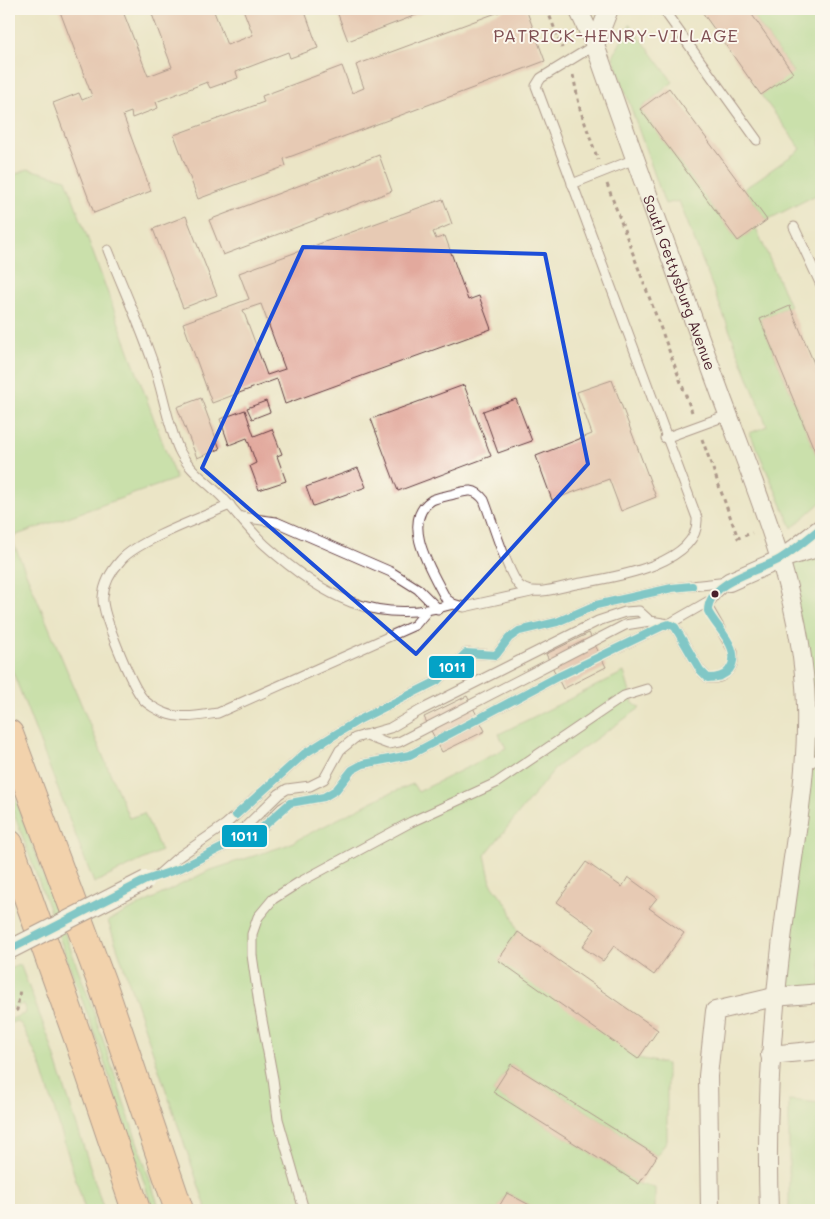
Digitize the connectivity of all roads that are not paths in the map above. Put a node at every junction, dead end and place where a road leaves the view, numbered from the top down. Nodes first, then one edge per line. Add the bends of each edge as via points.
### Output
1 (578, 9) edge
2 (609, 9) edge
3 (663, 9) edge
4 (595, 46) junction
5 (757, 140) dead end
6 (635, 159) junction
7 (572, 184) junction
8 (794, 227) dead end
9 (108, 250) dead end
10 (821, 285) edge
11 (728, 415) junction
12 (666, 438) junction
13 (230, 505) junction
14 (241, 518) junction
15 (821, 528) edge
16 (821, 547) edge
17 (781, 559) junction
18 (729, 582) junction
19 (531, 592) junction
20 (709, 601) junction
21 (453, 604) junction
22 (438, 608) junction
23 (426, 612) junction
24 (650, 621) junction
25 (669, 624) junction
26 (647, 689) dead end
27 (9, 734) edge
28 (364, 735) junction
29 (821, 758) edge
30 (804, 765) junction
31 (9, 844) edge
32 (228, 845) junction
33 (151, 878) junction
34 (9, 950) edge
35 (821, 993) edge
36 (774, 997) junction
37 (821, 1050) edge
38 (770, 1055) junction
39 (136, 1210) edge
40 (179, 1210) edge
41 (304, 1210) edge
42 (710, 1210) edge
43 (769, 1210) edge

1 - 4 street, South Gettysburg Avenue
2 - 4 street
3 - 5 lane
4 - 6 street, South Gettysburg Avenue
4 - 7 lane via 541,78 536,86
6 - 7 lane
6 - 11 street, South Gettysburg Avenue
7 - 12 lane
8 - 10 lane
9 - 13 lane via 153,364 179,450 193,472
11 - 12 lane
11 - 17 street, South Gettysburg Avenue
12 - 19 lane via 697,518 691,540 660,563 604,579
13 - 14 lane
13 - 23 lane via 147,542 122,558 107,580 102,598 105,614 127,669 143,700 166,714 191,717 218,713 415,625
14 - 22 lane via 276,522 391,572 418,589
14 - 23 lane via 264,544 335,596 374,610
15 - 17 street
16 - 17 street
17 - 18 street
17 - 30 street, South Gettysburg Avenue via 796,615 803,663 806,706
18 - 20 lane
18 - 33 lane via 672,588 596,605 557,622 519,631 496,655 466,653 437,681 357,721 304,754 225,825
19 - 21 lane via 464,607
19 - 21 lane via 520,587 512,576 484,500 478,492 469,490 432,500 421,512 418,525 418,543 446,599
20 - 25 lane
20 - 25 lane via 710,613 733,651 731,669 724,676 708,678 700,670 680,633
21 - 22 lane
22 - 23 lane
24 - 25 lane
24 - 28 lane via 625,625 399,742 388,744
24 - 28 lane via 640,611 625,612 598,621 390,728
25 - 32 lane via 557,677 410,755 363,764 352,770 336,790 324,798 290,803 263,827
26 - 41 lane via 624,696 496,783 411,822 298,883 273,900 258,917 252,934 252,955 278,1119
27 - 40 highway via 104,989
28 - 32 lane via 347,743 324,779 279,794
29 - 30 lane
30 - 36 street, South Gettysburg Avenue via 802,802
31 - 39 highway
32 - 33 lane via 181,868
33 - 34 street, bridge
35 - 36 street
36 - 38 street, South Gettysburg Avenue
36 - 42 street via 715,1010 708,1076
37 - 38 street
38 - 43 street, South Gettysburg Avenue via 766,1144

